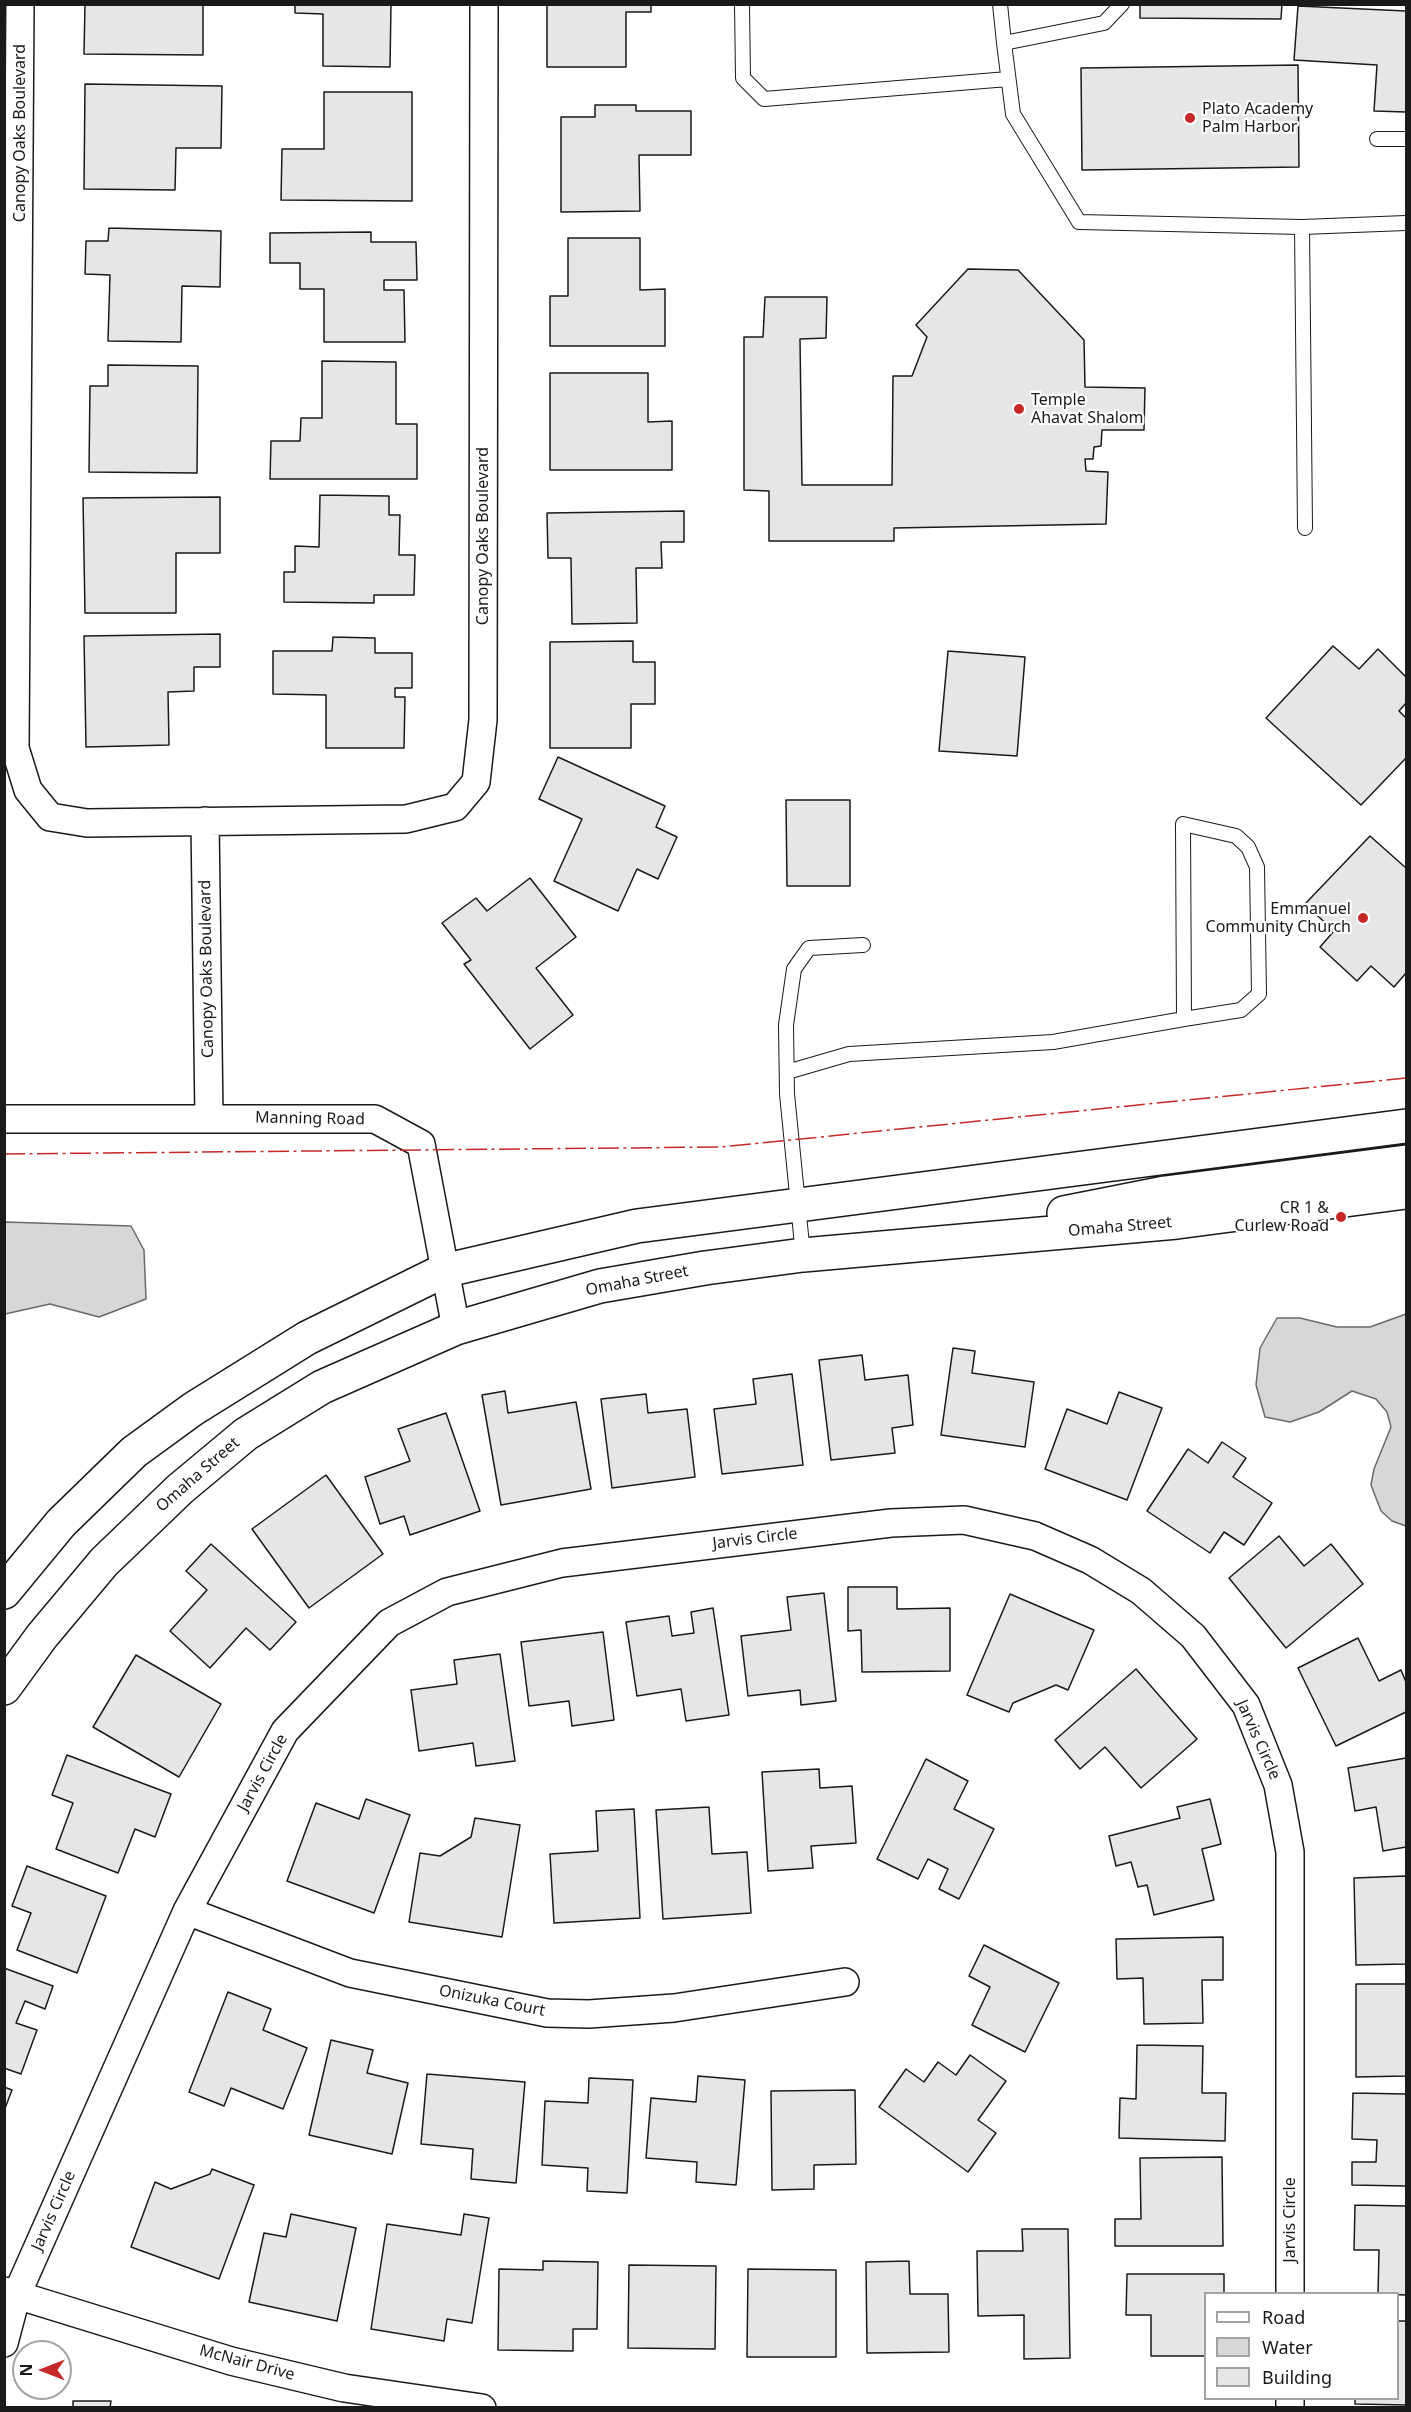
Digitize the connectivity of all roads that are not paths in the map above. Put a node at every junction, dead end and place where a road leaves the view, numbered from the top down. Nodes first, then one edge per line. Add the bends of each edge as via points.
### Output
1 (20, 4) edge
2 (484, 4) edge
3 (742, 4) edge
4 (1000, 4) edge
5 (1122, 4) edge
6 (1004, 43) junction
7 (1008, 79) junction
8 (1377, 139) dead end
9 (1407, 139) edge
10 (1407, 223) edge
11 (1302, 227) junction
12 (1305, 528) dead end
13 (205, 821) junction
14 (863, 945) dead end
15 (1184, 1019) junction
16 (787, 1072) junction
17 (209, 1118) junction
18 (4, 1119) edge
19 (1407, 1126) edge
20 (1407, 1162) edge
21 (1407, 1192) edge
22 (798, 1206) junction
23 (897, 1246) junction
24 (804, 1255) junction
25 (444, 1271) junction
26 (456, 1328) junction
27 (4, 1592) edge
28 (4, 1688) edge
29 (187, 1911) junction
30 (844, 1982) dead end
31 (11, 2292) edge
32 (1290, 2292) edge
33 (4, 2343) edge
34 (482, 2408) edge

1 - 13 street, Canopy Oaks Boulevard via 15,748 28,790 50,817 87,823
2 - 13 street, Canopy Oaks Boulevard via 483,720 476,782 456,807 406,819
3 - 7 lane via 743,78 764,99
4 - 6 lane
5 - 6 lane via 1104,23
6 - 7 lane
7 - 11 lane via 1013,114 1079,222
8 - 9 lane
10 - 11 lane
11 - 12 lane
13 - 17 street, Canopy Oaks Boulevard
14 - 16 lane via 809,948 794,969 786,1025
15 - 15 lane via 1183,882 1183,824 1236,836 1248,847 1257,867 1259,994 1241,1010
15 - 16 lane via 1053,1042 849,1054
16 - 22 lane
17 - 18 street, Manning Road
17 - 25 street, Manning Road via 375,1119 422,1144
19 - 22 main road
20 - 23 main road via 1165,1193
21 - 23 main road, Omaha Street via 1177,1222
22 - 24 lane
22 - 25 main road via 637,1226
23 - 24 main road, Omaha Street
24 - 26 main road, Omaha Street via 600,1286
25 - 26 street, Manning Road
25 - 27 main road via 307,1338 193,1409 134,1452 61,1523
26 - 28 main road, Omaha Street via 322,1387 246,1434 180,1489 104,1562
29 - 30 street, Onizuka Court via 350,1973 547,2013 674,2008
29 - 31 street, Jarvis Circle
29 - 32 street, Jarvis Circle via 285,1731 389,1623 447,1592 562,1563 891,1523 964,1521 1035,1536 1090,1560 1142,1591 1192,1636 1246,1705 1278,1785 1290,1852
31 - 33 street, Jarvis Circle
31 - 34 street, McNair Drive via 231,2361 344,2388

